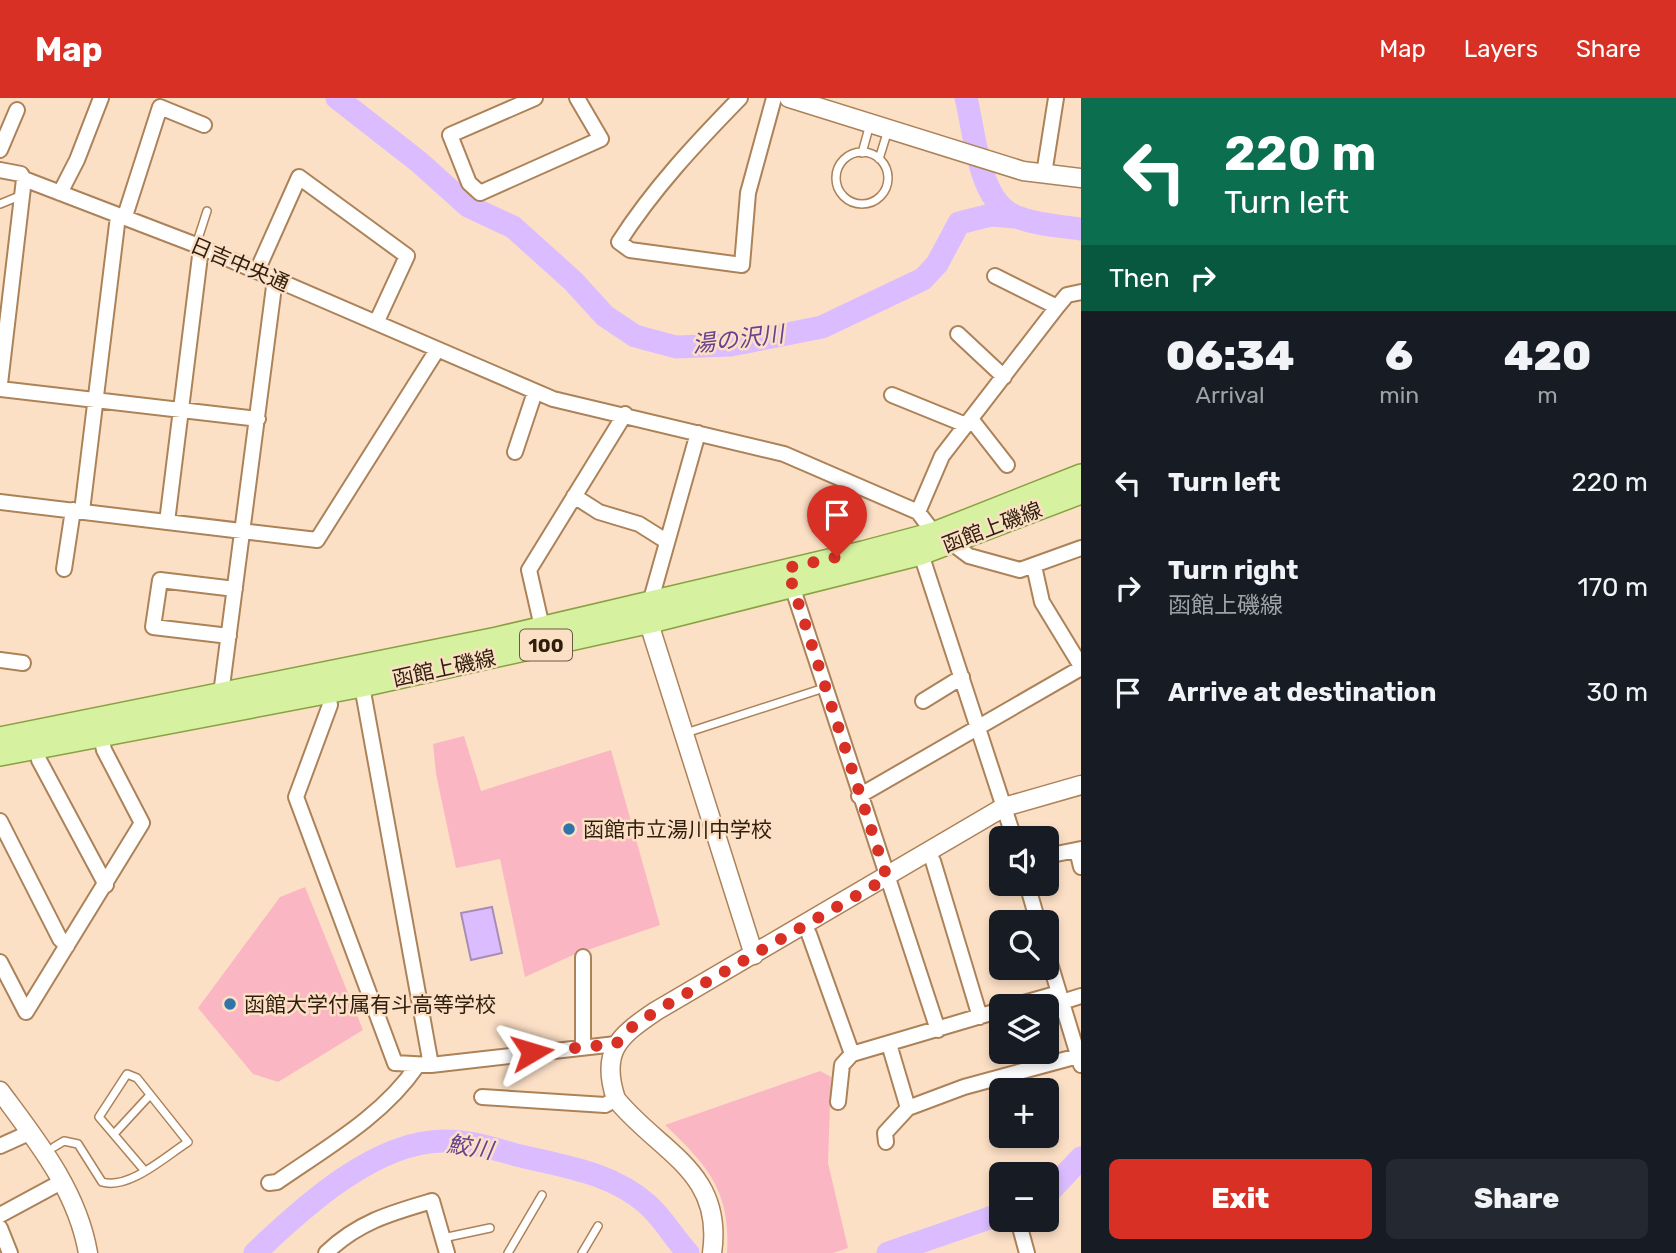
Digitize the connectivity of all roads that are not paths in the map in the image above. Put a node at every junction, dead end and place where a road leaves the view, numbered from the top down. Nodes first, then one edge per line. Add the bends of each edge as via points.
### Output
1 (101, 98) edge
2 (535, 98) edge
3 (577, 98) edge
4 (740, 98) edge
5 (774, 98) edge
6 (1056, 98) edge
7 (799, 100) edge
8 (17, 110) dead end
9 (870, 124) junction
10 (204, 125) dead end
11 (888, 129) junction
12 (0, 150) edge
13 (862, 153) junction
14 (879, 159) junction
15 (0, 170) edge
16 (1044, 174) junction
17 (1081, 178) edge
18 (24, 179) junction
19 (60, 193) junction
20 (23, 195) junction
21 (0, 204) edge
22 (207, 211) dead end
23 (122, 216) junction
24 (199, 247) junction
25 (257, 271) junction
26 (995, 276) dead end
27 (275, 279) junction
28 (1081, 292) edge
29 (1057, 307) junction
30 (377, 321) junction
31 (958, 334) dead end
32 (437, 349) junction
33 (1004, 377) junction
34 (0, 387) edge
35 (535, 392) junction
36 (892, 396) dead end
37 (96, 401) junction
38 (181, 411) junction
39 (625, 414) junction
40 (258, 419) junction
41 (968, 422) junction
42 (698, 433) junction
43 (515, 452) dead end
44 (1007, 465) dead end
45 (1081, 475) edge
46 (1081, 493) edge
47 (574, 496) junction
48 (0, 502) edge
49 (77, 511) junction
50 (918, 512) junction
51 (167, 522) junction
52 (243, 532) junction
53 (943, 539) junction
54 (666, 541) junction
55 (1081, 548) edge
56 (921, 554) junction
57 (1034, 566) junction
58 (64, 569) dead end
59 (789, 577) junction
60 (235, 589) junction
61 (650, 612) junction
62 (542, 627) junction
63 (229, 636) junction
64 (0, 660) edge
65 (23, 663) dead end
66 (1081, 667) edge
67 (962, 677) junction
68 (326, 683) junction
69 (362, 686) junction
70 (824, 688) junction
71 (221, 694) junction
72 (923, 701) dead end
73 (979, 726) junction
74 (692, 731) dead end
75 (101, 736) junction
76 (0, 738) edge
77 (0, 755) edge
78 (39, 760) dead end
79 (1081, 785) edge
80 (859, 796) junction
81 (1004, 807) junction
82 (0, 821) edge
83 (1010, 826) edge
84 (1079, 850) edge
85 (1059, 854) edge
86 (933, 861) dead end
87 (1081, 867) edge
88 (887, 878) junction
89 (106, 885) junction
90 (809, 934) dead end
91 (67, 946) junction
92 (754, 955) junction
93 (583, 957) dead end
94 (0, 962) edge
95 (1055, 980) edge
96 (1081, 996) edge
97 (1060, 997) junction
98 (989, 1014) edge
99 (980, 1017) junction
100 (938, 1030) junction
101 (616, 1044) junction
102 (889, 1044) junction
103 (583, 1046) junction
104 (852, 1054) junction
105 (1079, 1061) edge
106 (424, 1065) junction
107 (0, 1091) edge
108 (150, 1095) junction
109 (481, 1097) dead end
110 (616, 1098) junction
111 (838, 1102) dead end
112 (908, 1108) junction
113 (31, 1132) junction
114 (114, 1134) junction
115 (886, 1142) dead end
116 (0, 1146) edge
117 (54, 1147) dead end
118 (144, 1170) junction
119 (63, 1181) junction
120 (269, 1183) dead end
121 (542, 1195) dead end
122 (0, 1215) edge
123 (598, 1226) dead end
124 (0, 1228) edge
125 (490, 1228) dead end
126 (1021, 1232) edge
127 (443, 1238) junction
128 (712, 1252) edge
129 (10, 1253) edge
130 (88, 1253) edge
131 (327, 1253) edge
132 (447, 1253) edge
133 (508, 1253) edge
134 (582, 1253) edge
135 (1027, 1253) edge

1 - 19 street
2 - 3 street via 450,135 470,183 480,193 601,139
4 - 5 street via 687,154 619,242 630,250 742,265 748,193
6 - 16 street
7 - 9 street
8 - 12 street
9 - 11 street
9 - 13 lane
10 - 23 street via 160,107
11 - 14 lane
11 - 16 street
13 - 14 lane
13 - 14 lane via 842,161 836,177 840,192 854,203 871,202 884,191 887,174
15 - 18 street, 日吉中央通
16 - 17 street
18 - 19 street, 日吉中央通
18 - 20 street
19 - 23 street, 日吉中央通
20 - 21 lane
20 - 34 street
22 - 24 lane
23 - 24 street, 日吉中央通
23 - 37 street
24 - 25 street, 日吉中央通
24 - 38 street
25 - 27 street, 日吉中央通
25 - 30 street via 299,177 407,256
26 - 29 street
27 - 30 street, 日吉中央通
27 - 40 street
28 - 29 street via 1067,295
29 - 33 street
30 - 32 street, 日吉中央通
31 - 33 street
32 - 35 street, 日吉中央通
32 - 52 street via 317,540
33 - 41 street
34 - 37 street
35 - 39 street, 日吉中央通
35 - 43 street
36 - 41 street
37 - 38 street
37 - 49 street
38 - 40 street
38 - 51 street
39 - 42 street, 日吉中央通
39 - 47 street
40 - 52 street
41 - 44 street
41 - 50 street via 942,456
42 - 50 street, 日吉中央通 via 784,454
42 - 54 street
45 - 53 main road, 函館上磯線 / 100
46 - 53 main road, 函館上磯線 / 100
47 - 54 street
47 - 62 street via 529,570
48 - 49 street
49 - 51 street
49 - 58 street
50 - 53 street
51 - 52 street
52 - 60 street
53 - 56 main road, 函館上磯線 / 100
53 - 57 street via 969,556 1015,569
53 - 59 main road, 函館上磯線 / 100
54 - 61 street
55 - 57 street
56 - 59 main road, 函館上磯線 / 100
56 - 67 street
57 - 66 street via 1042,603
59 - 61 main road, 函館上磯線 / 100
59 - 70 street
60 - 63 street
60 - 63 street via 160,580 153,627
61 - 62 main road, 函館上磯線 / 100
61 - 69 main road, 函館上磯線 / 100
61 - 92 street
62 - 68 main road, 函館上磯線 / 100
63 - 71 street
64 - 65 street
66 - 73 street
67 - 72 street
67 - 73 street
68 - 69 main road, 函館上磯線 / 100
68 - 71 main road, 函館上磯線 / 100
68 - 75 main road, 函館上磯線 / 100
68 - 106 street via 330,705 296,797 395,1062
69 - 106 street
70 - 74 lane
70 - 80 street
71 - 76 main road, 函館上磯線 / 100
73 - 80 street
73 - 81 street
75 - 77 main road, 函館上磯線 / 100
75 - 89 street via 142,824
78 - 89 street
79 - 81 street
80 - 88 street
81 - 83 street
81 - 88 street
82 - 91 street
84 - 85 street
84 - 87 street
86 - 99 street
88 - 92 street
88 - 100 street
89 - 91 street
90 - 104 street
91 - 94 street via 26,1012
92 - 101 street via 656,1011
93 - 103 street
95 - 97 street
96 - 97 street
97 - 105 street
98 - 99 street
99 - 100 street
100 - 102 street
101 - 103 street
101 - 110 street via 609,1073
102 - 104 street
102 - 112 street
103 - 106 street
104 - 111 street via 842,1065
105 - 112 street via 964,1087
106 - 120 street via 370,1117 277,1182
107 - 113 street
108 - 114 lane
108 - 114 lane via 137,1078 127,1074 99,1117
108 - 118 lane via 188,1142
109 - 110 street via 605,1105
110 - 128 street via 699,1179 712,1213
112 - 115 street via 885,1133
113 - 116 street
113 - 119 street
114 - 118 lane
117 - 118 lane via 64,1141 78,1144 102,1182 113,1185
119 - 122 street
119 - 130 street
121 - 133 lane
123 - 134 lane
124 - 129 street
125 - 127 lane
126 - 135 street
127 - 131 street via 432,1200 380,1216 346,1234
127 - 132 street

